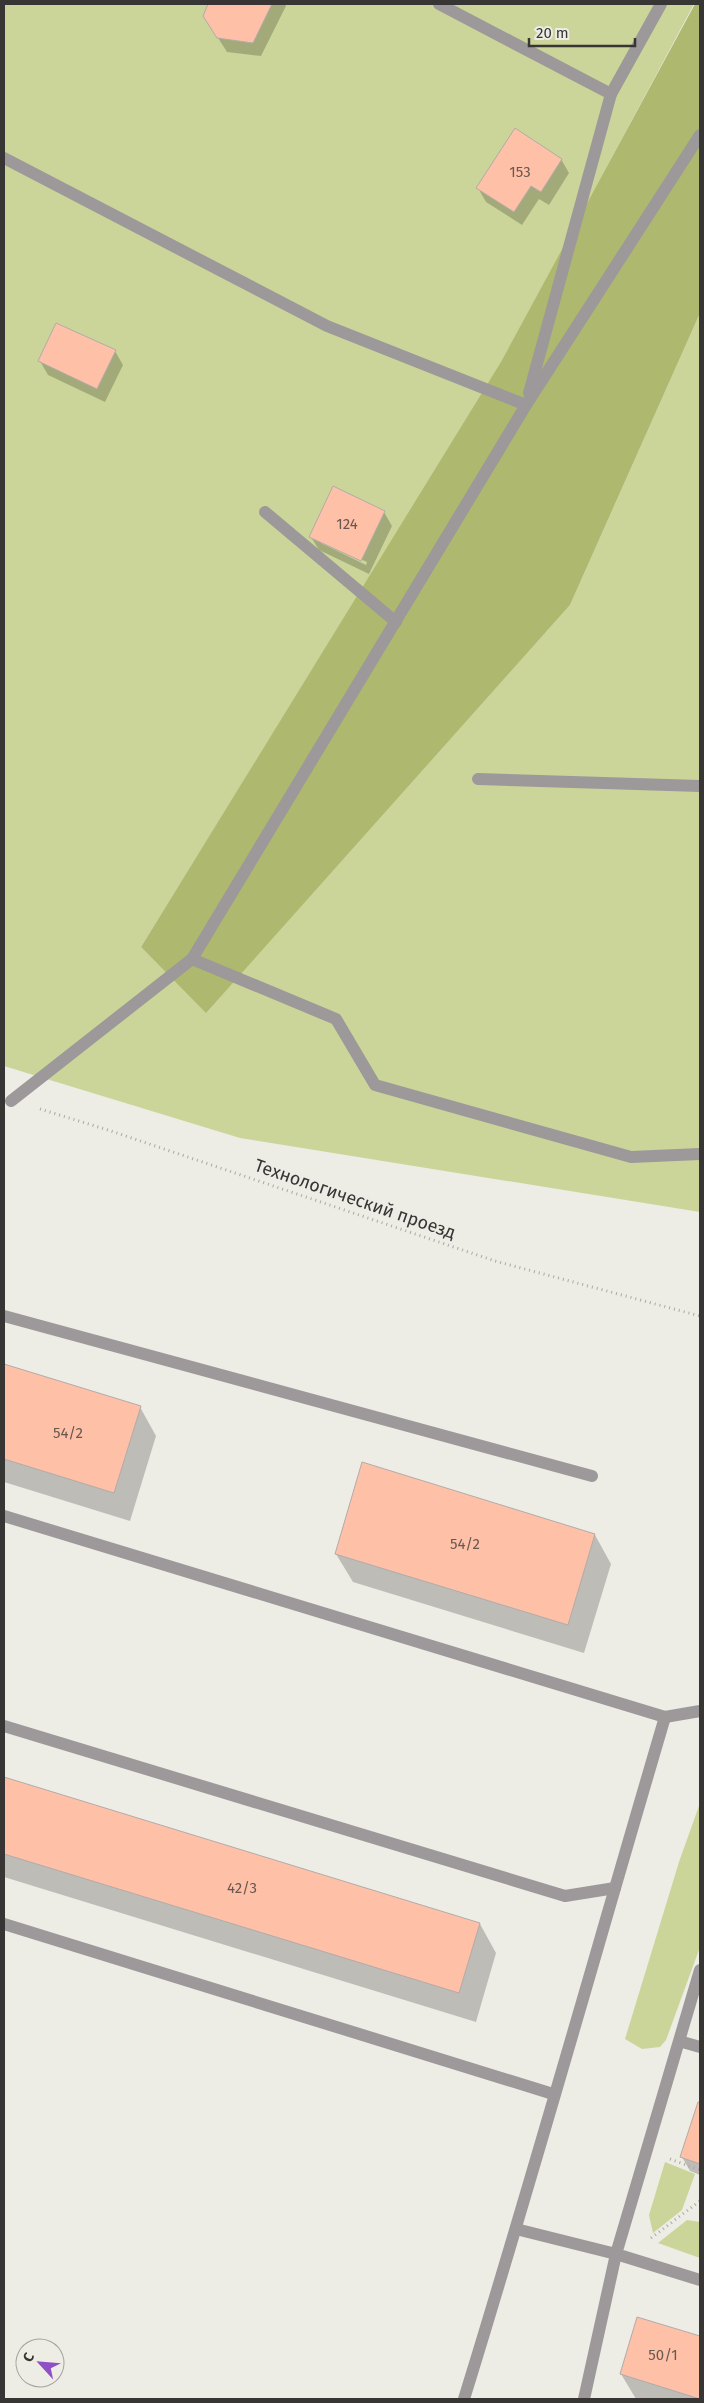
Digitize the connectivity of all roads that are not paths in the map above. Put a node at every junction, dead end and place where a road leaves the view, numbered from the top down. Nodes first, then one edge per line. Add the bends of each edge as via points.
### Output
1 (439, 4) edge
2 (661, 4) edge
3 (611, 94) junction
4 (700, 135) edge
5 (4, 158) edge
6 (526, 405) junction
7 (265, 512) dead end
8 (396, 622) junction
9 (478, 779) dead end
10 (700, 786) edge
11 (192, 959) junction
12 (11, 1101) road end
13 (700, 1154) edge
14 (4, 1316) edge
15 (592, 1476) dead end
16 (4, 1516) edge
17 (700, 1711) edge
18 (665, 1716) junction
19 (4, 1726) edge
20 (615, 1888) junction
21 (4, 1924) edge
22 (700, 1970) edge
23 (679, 2041) junction
24 (700, 2048) edge
25 (553, 2094) junction
26 (516, 2229) junction
27 (616, 2254) junction
28 (700, 2280) edge
29 (464, 2399) edge
30 (584, 2399) edge

1 - 3 street
2 - 3 street
3 - 6 street
4 - 6 street
5 - 6 street via 327,326
6 - 8 street
7 - 8 street
8 - 11 street
9 - 10 street
11 - 12 street
11 - 13 street via 336,1020 375,1085 631,1157
14 - 15 street
16 - 18 street
17 - 18 street
18 - 20 street
19 - 20 street via 565,1896
20 - 25 street
21 - 25 street
22 - 23 street
23 - 24 street
23 - 27 street
25 - 26 street
26 - 27 street
26 - 29 street
27 - 28 street
27 - 30 street

